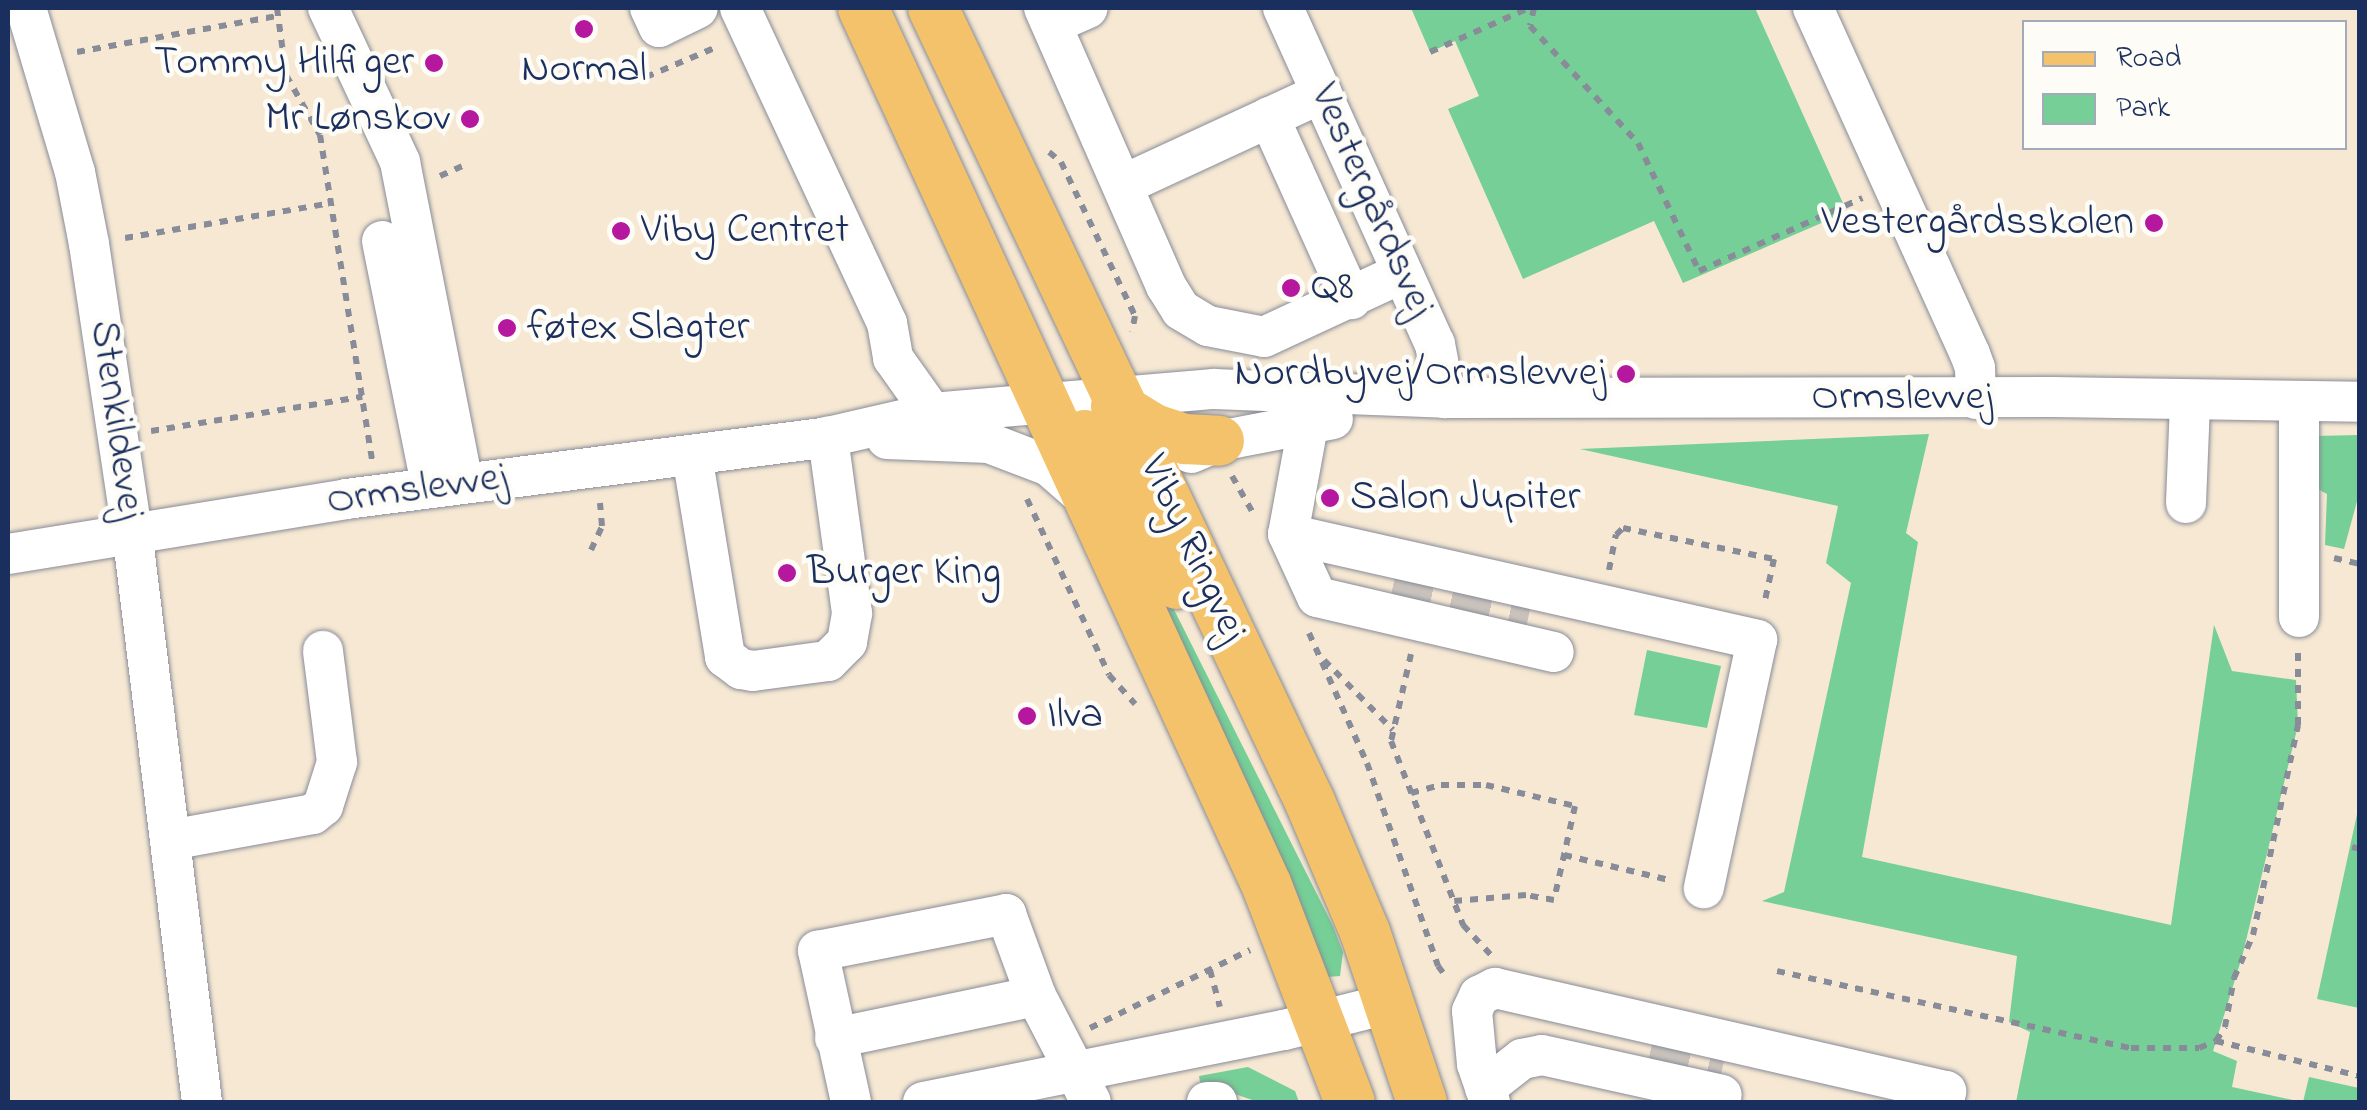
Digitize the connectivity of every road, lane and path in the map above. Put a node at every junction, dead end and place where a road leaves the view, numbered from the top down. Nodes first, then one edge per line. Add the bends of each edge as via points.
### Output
1 (26, 8) edge
2 (328, 8) edge
3 (650, 8) edge
4 (698, 8) edge
5 (863, 8) edge
6 (932, 8) edge
7 (949, 8) edge
8 (1283, 8) edge
9 (1531, 8) edge
10 (1813, 8) edge
11 (277, 12) edge
12 (1062, 13) edge
13 (738, 23) edge
14 (1430, 52) dead end
15 (42, 58) junction
16 (646, 78) dead end
17 (971, 86) junction
18 (1322, 93) junction
19 (1268, 117) junction
20 (937, 166) junction
21 (1894, 184) junction
22 (1123, 185) junction
23 (331, 203) junction
24 (382, 241) dead end
25 (89, 244) junction
26 (1402, 274) junction
27 (1351, 299) junction
28 (362, 397) junction
29 (1445, 398) junction
30 (1976, 399) junction
31 (2190, 402) junction
32 (2299, 402) junction
33 (2360, 402) edge
34 (1046, 404) junction
35 (1119, 404) junction
36 (1312, 408) junction
37 (932, 413) junction
38 (120, 436) junction
39 (828, 437) junction
40 (1219, 441) junction
41 (692, 454) junction
42 (598, 467) junction
43 (448, 486) junction
44 (1240, 487) dead end
45 (1163, 489) junction
46 (378, 495) junction
47 (1088, 500) junction
48 (2186, 503) dead end
49 (132, 531) junction
50 (1282, 538) junction
51 (591, 550) dead end
52 (8, 554) edge
53 (1394, 581) tunnel mouth
54 (1602, 605) junction
55 (2299, 616) joint
56 (1419, 620) junction
57 (1305, 623) dead end
58 (1757, 640) junction
59 (323, 651) dead end
60 (1554, 652) dead end
61 (1321, 657) junction
62 (1394, 730) junction
63 (1411, 793) junction
64 (1310, 802) junction
65 (170, 840) junction
66 (1564, 855) junction
67 (1706, 888) joint
68 (1454, 901) junction
69 (1286, 932) junction
70 (1777, 971) dead end
71 (1036, 996) junction
72 (1484, 999) junction
73 (1391, 1002) junction
74 (1322, 1021) junction
75 (1575, 1026) dead end
76 (1056, 1037) junction
77 (836, 1038) junction
78 (2216, 1041) junction
79 (2360, 1076) edge
80 (1484, 1085) edge
81 (1083, 1088) edge
82 (1032, 1092) edge
83 (1722, 1095) dead end
84 (992, 1096) edge
85 (202, 1102) edge
86 (851, 1102) edge
87 (924, 1102) edge
88 (1207, 1102) edge
89 (1217, 1102) edge
90 (1350, 1102) edge
91 (1422, 1102) edge
92 (1944, 1102) edge

1 - 15 street, Stenkildevej
2 - 43 street via 400,162
3 - 4 street via 659,27
5 - 20 main road, Viby Ringvej
6 - 17 main road, Viby Ringvej
7 - 17 street
8 - 18 street, Vestergårdsvej
9 - 14 path
9 - 21 path via 1530,26 1638,143 1698,271
10 - 21 street
11 - 15 path
11 - 23 path via 286,75 320,134
12 - 22 street
13 - 16 path
13 - 37 street via 887,323 893,358
15 - 25 street, Stenkildevej
17 - 35 main road, Viby Ringvej
18 - 19 street
18 - 26 street, Vestergårdsvej
19 - 22 street
19 - 27 street
20 - 34 main road, Viby Ringvej
20 - 35 main road
21 - 30 street via 1976,368
22 - 27 street via 1166,286 1181,310 1208,326 1264,337
23 - 25 path
23 - 28 path
24 - 43 street
25 - 38 street, Stenkildevej
26 - 27 street
26 - 29 street, Vestergårdsvej via 1436,344
28 - 38 path
28 - 46 path
29 - 30 street, Ormslevvej
29 - 36 street, Ormslevvej
30 - 31 street, Ormslevvej
31 - 32 street, Ormslevvej
31 - 48 street
32 - 33 street, Ormslevvej
32 - 55 street
34 - 35 street, Ormslevvej
34 - 37 street, Ormslevvej
34 - 47 main road, Viby Ringvej
34 - 64 main road via 1076,423 1097,451
35 - 36 street, Ormslevvej via 1214,389
35 - 40 main road via 1186,439
35 - 45 main road, Viby Ringvej
36 - 40 street, Ormslevvej
36 - 50 street
37 - 39 street, Ormslevvej
38 - 49 street, Stenkildevej
39 - 41 street, Ormslevvej
39 - 41 street via 852,612 847,642 828,661 753,671 725,657
39 - 47 street, Ormslevvej via 989,443 1049,466
40 - 45 street, Ormslevvej via 1179,459
41 - 42 street, Ormslevvej
42 - 43 street, Ormslevvej
42 - 51 path via 602,526
43 - 46 street, Ormslevvej
44 - 50 path
45 - 64 main road, Viby Ringvej
46 - 49 street, Ormslevvej
47 - 69 main road, Viby Ringvej
49 - 52 street, Ormslevvej
49 - 65 street, Stenkildevej
50 - 53 street
50 - 54 street
50 - 56 street via 1317,597
54 - 58 street
54 - 58 path via 1622,528 1774,559
55 - 78 path via 2298,725 2253,936
56 - 60 street
56 - 62 path
57 - 61 path
58 - 67 street
59 - 65 street via 336,762 323,806 313,814
61 - 62 path
61 - 72 path via 1367,763 1438,966
62 - 63 path
63 - 66 path via 1486,785 1575,806
63 - 68 path
64 - 73 main road, Viby Ringvej
65 - 85 street, Stenkildevej
66 - 67 path
66 - 68 path via 1554,900 1526,894
68 - 72 path via 1463,926 1498,962
69 - 74 main road, Viby Ringvej
69 - 76 path via 1094,1026
70 - 78 path via 2131,1048 2199,1048
71 - 76 street
71 - 77 street
71 - 77 street via 1006,914 818,951
72 - 80 street
72 - 92 street via 1946,1091
73 - 74 street
73 - 91 main road, Viby Ringvej
74 - 81 street
74 - 90 main road, Viby Ringvej
75 - 80 street via 1523,1030
76 - 81 street
77 - 86 street
78 - 79 path
80 - 83 street via 1522,1059 1542,1055
81 - 82 street
82 - 84 street
84 - 87 street
88 - 89 street

